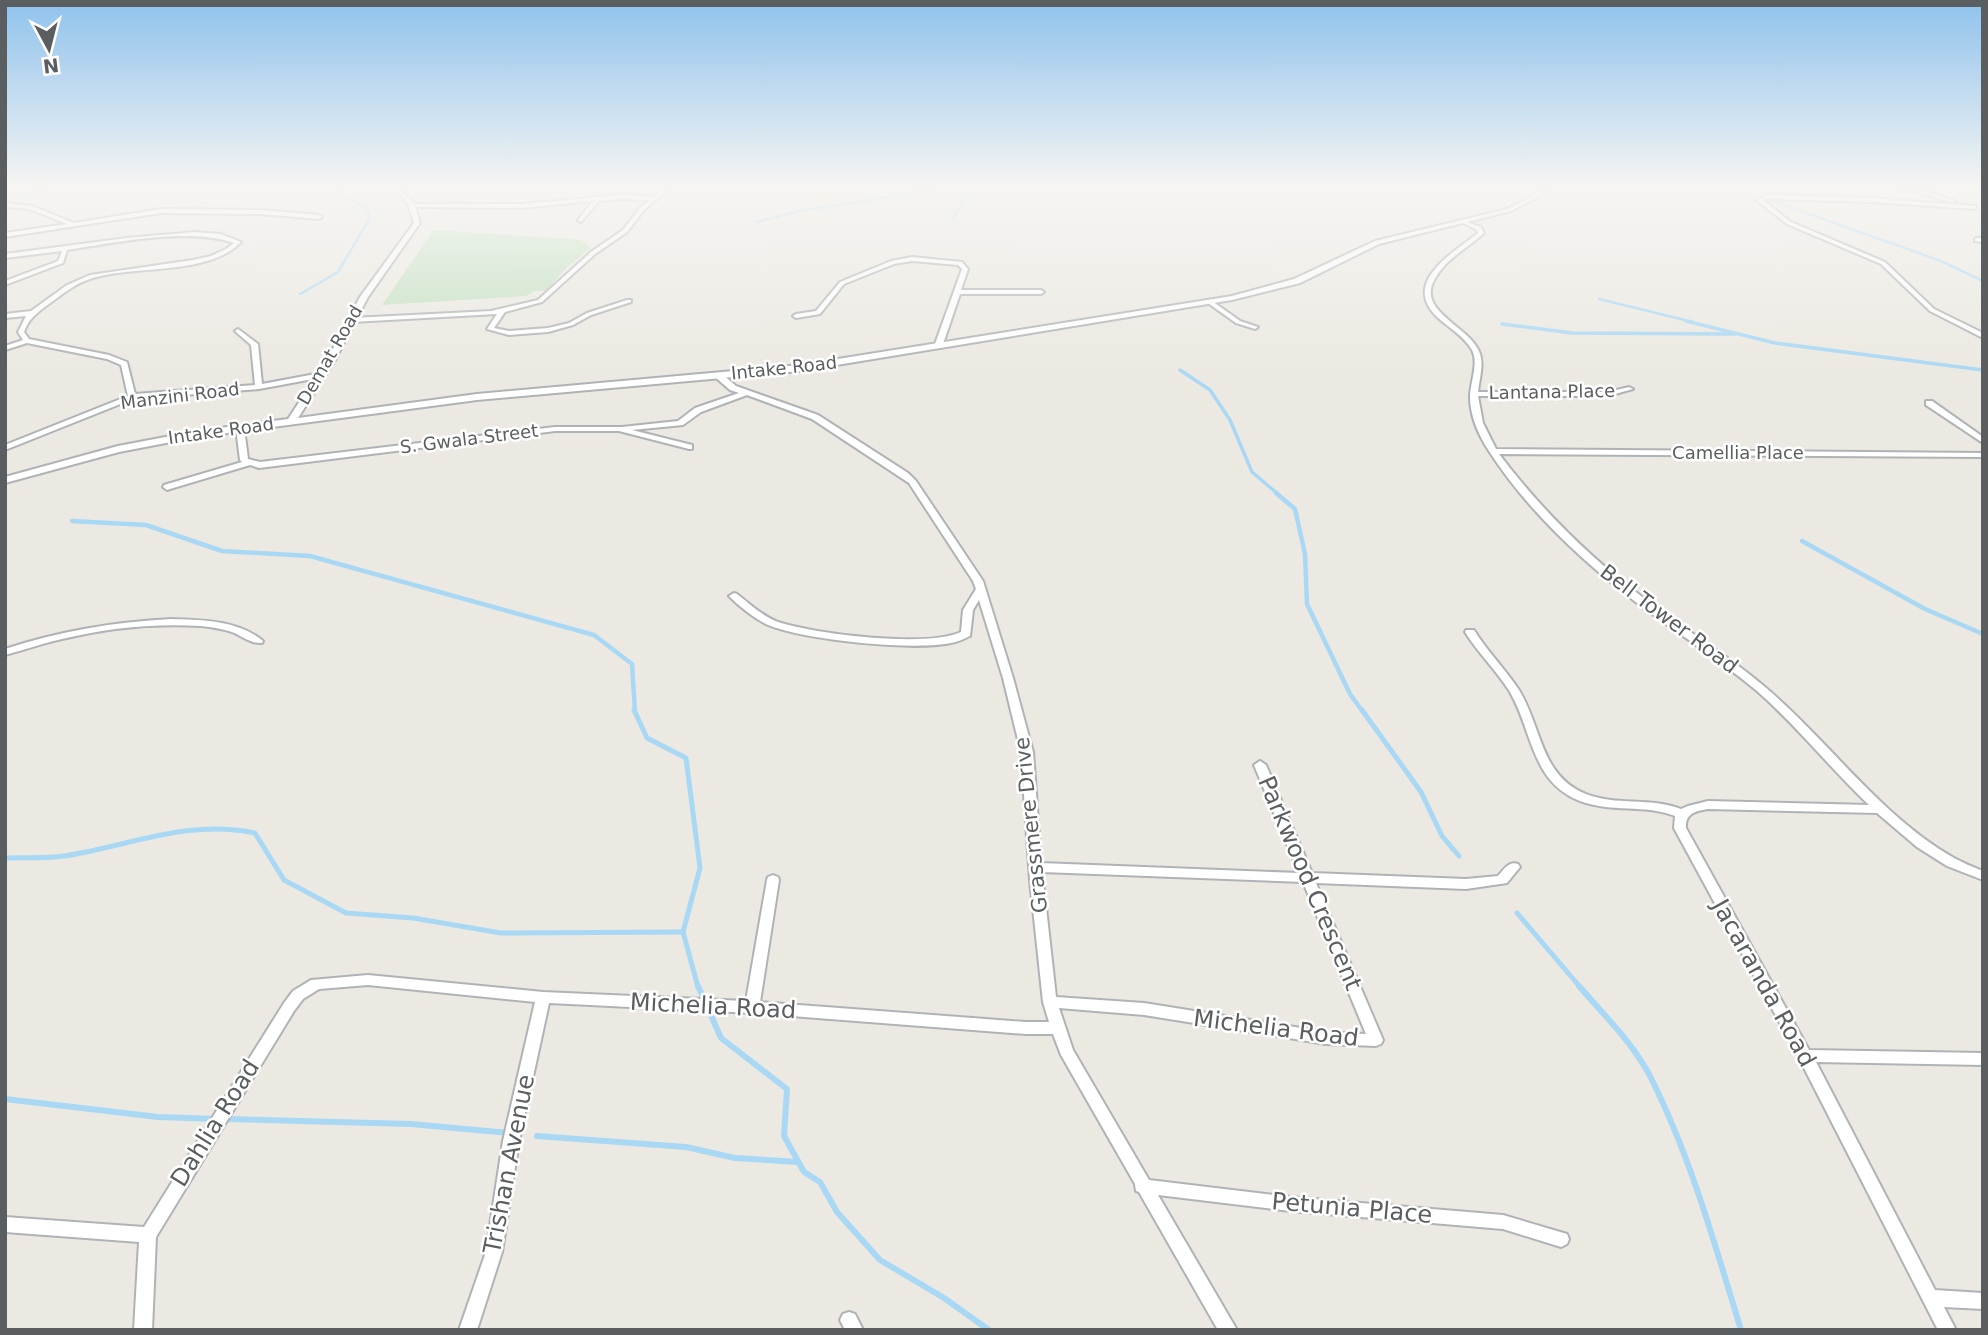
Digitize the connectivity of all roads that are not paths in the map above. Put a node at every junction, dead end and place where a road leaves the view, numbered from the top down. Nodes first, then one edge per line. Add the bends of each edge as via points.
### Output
1 (85, 248) edge
2 (232, 248) edge
3 (399, 248) edge
4 (600, 248) edge
5 (1364, 248) edge
6 (1463, 248) edge
7 (1848, 248) edge
8 (65, 251) junction
9 (5, 256) edge
10 (5, 284) edge
11 (957, 292) junction
12 (1041, 292) dead end
13 (629, 301) dead end
14 (1210, 302) junction
15 (502, 312) junction
16 (33, 313) junction
17 (5, 316) edge
18 (796, 316) dead end
19 (352, 320) junction
20 (1255, 327) dead end
21 (238, 331) dead end
22 (1983, 336) edge
23 (27, 341) junction
24 (939, 344) junction
25 (5, 348) edge
26 (321, 375) junction
27 (718, 375) junction
28 (259, 387) junction
29 (1629, 389) dead end
30 (746, 393) junction
31 (1474, 394) junction
32 (132, 397) junction
33 (1928, 403) dead end
34 (291, 421) junction
35 (240, 428) junction
36 (619, 429) junction
37 (1983, 442) edge
38 (689, 447) dead end
39 (5, 448) edge
40 (1493, 451) junction
41 (1983, 455) edge
42 (248, 463) junction
43 (5, 480) edge
44 (167, 487) dead end
45 (980, 590) junction
46 (734, 596) dead end
47 (1470, 632) dead end
48 (258, 641) dead end
49 (5, 652) edge
50 (1260, 765) dead end
51 (1881, 809) junction
52 (1681, 814) junction
53 (1035, 867) junction
54 (1514, 867) dead end
55 (1983, 876) edge
56 (773, 880) dead end
57 (1311, 880) junction
58 (368, 980) joint
59 (543, 997) junction
60 (1050, 1002) junction
61 (752, 1007) junction
62 (1058, 1028) junction
63 (1376, 1040) joint
64 (1805, 1056) junction
65 (1983, 1059) edge
66 (1142, 1186) junction
67 (5, 1224) edge
68 (148, 1235) junction
69 (1561, 1239) dead end
70 (1931, 1298) junction
71 (1983, 1301) edge
72 (144, 1330) edge
73 (468, 1330) edge
74 (1228, 1330) edge
75 (1948, 1330) edge

1 - 8 street
2 - 16 street via 211,257 81,279
3 - 19 street, Demat Road
4 - 15 street via 549,295
5 - 14 street, Intake Road via 1297,281
6 - 31 street, Bell Tower Road via 1434,273 1424,297 1476,351
7 - 22 street via 1883,263 1932,310
8 - 9 street
8 - 10 street via 61,262
11 - 12 street
11 - 18 street via 963,265 903,260 842,283 818,313
11 - 24 street
13 - 15 street via 571,324 527,332 490,329
14 - 20 street via 1238,323
14 - 24 street, Intake Road
15 - 19 street
16 - 17 street
16 - 23 street via 21,332
19 - 26 street, Demat Road
21 - 28 street via 254,344
23 - 25 street
23 - 32 street via 119,360 127,372
24 - 27 street, Intake Road via 800,368
26 - 28 street, Manzini Road
26 - 34 street, Demat Road
27 - 30 street, Grassmere Drive via 725,384
27 - 34 street, Intake Road via 477,397
28 - 32 street, Manzini Road
29 - 31 street, Lantana Place via 1608,394
30 - 36 street via 698,410 680,423
30 - 45 street, Grassmere Drive via 808,413 905,475
31 - 40 street, Bell Tower Road
32 - 39 street, Manzini Road
33 - 37 street
34 - 35 street, Intake Road
35 - 42 street via 242,454
35 - 43 street, Intake Road via 118,449
36 - 38 street, S. Gwala Street
36 - 42 street, S. Gwala Street via 539,430 281,464
40 - 41 street, Camellia Place
40 - 51 street, Bell Tower Road via 1546,516 1582,550 1639,600 1763,691
42 - 44 street, S. Gwala Street
45 - 46 street via 968,610 966,634 937,644 789,628 759,616
45 - 53 street, Grassmere Drive via 1027,752
47 - 52 street via 1515,691 1550,776 1565,790 1588,800 1637,803
48 - 49 street via 229,626 170,622 80,631
50 - 57 street, Parkwood Crescent
51 - 52 street via 1709,805
51 - 55 street, Bell Tower Road via 1931,850
52 - 64 street, Jacaranda Road via 1680,828
53 - 57 street
53 - 60 street, Grassmere Drive
54 - 57 street via 1502,880 1466,884
56 - 61 street
57 - 63 street, Parkwood Crescent
58 - 59 street, Michelia Road
58 - 68 street, Dahlia Road via 316,984 299,995
59 - 61 street, Michelia Road
59 - 73 street, Trishan Avenue via 511,1141 494,1252
60 - 62 street, Grassmere Drive
60 - 63 street, Michelia Road via 1144,1009 1326,1038
61 - 62 street, Michelia Road
62 - 66 street, Grassmere Drive via 1066,1051
64 - 65 street
64 - 70 street, Jacaranda Road
66 - 69 street, Petunia Place via 1492,1221
66 - 74 street, Grassmere Drive
67 - 68 street
68 - 72 street, Dahlia Road
70 - 71 street
70 - 75 street, Jacaranda Road

